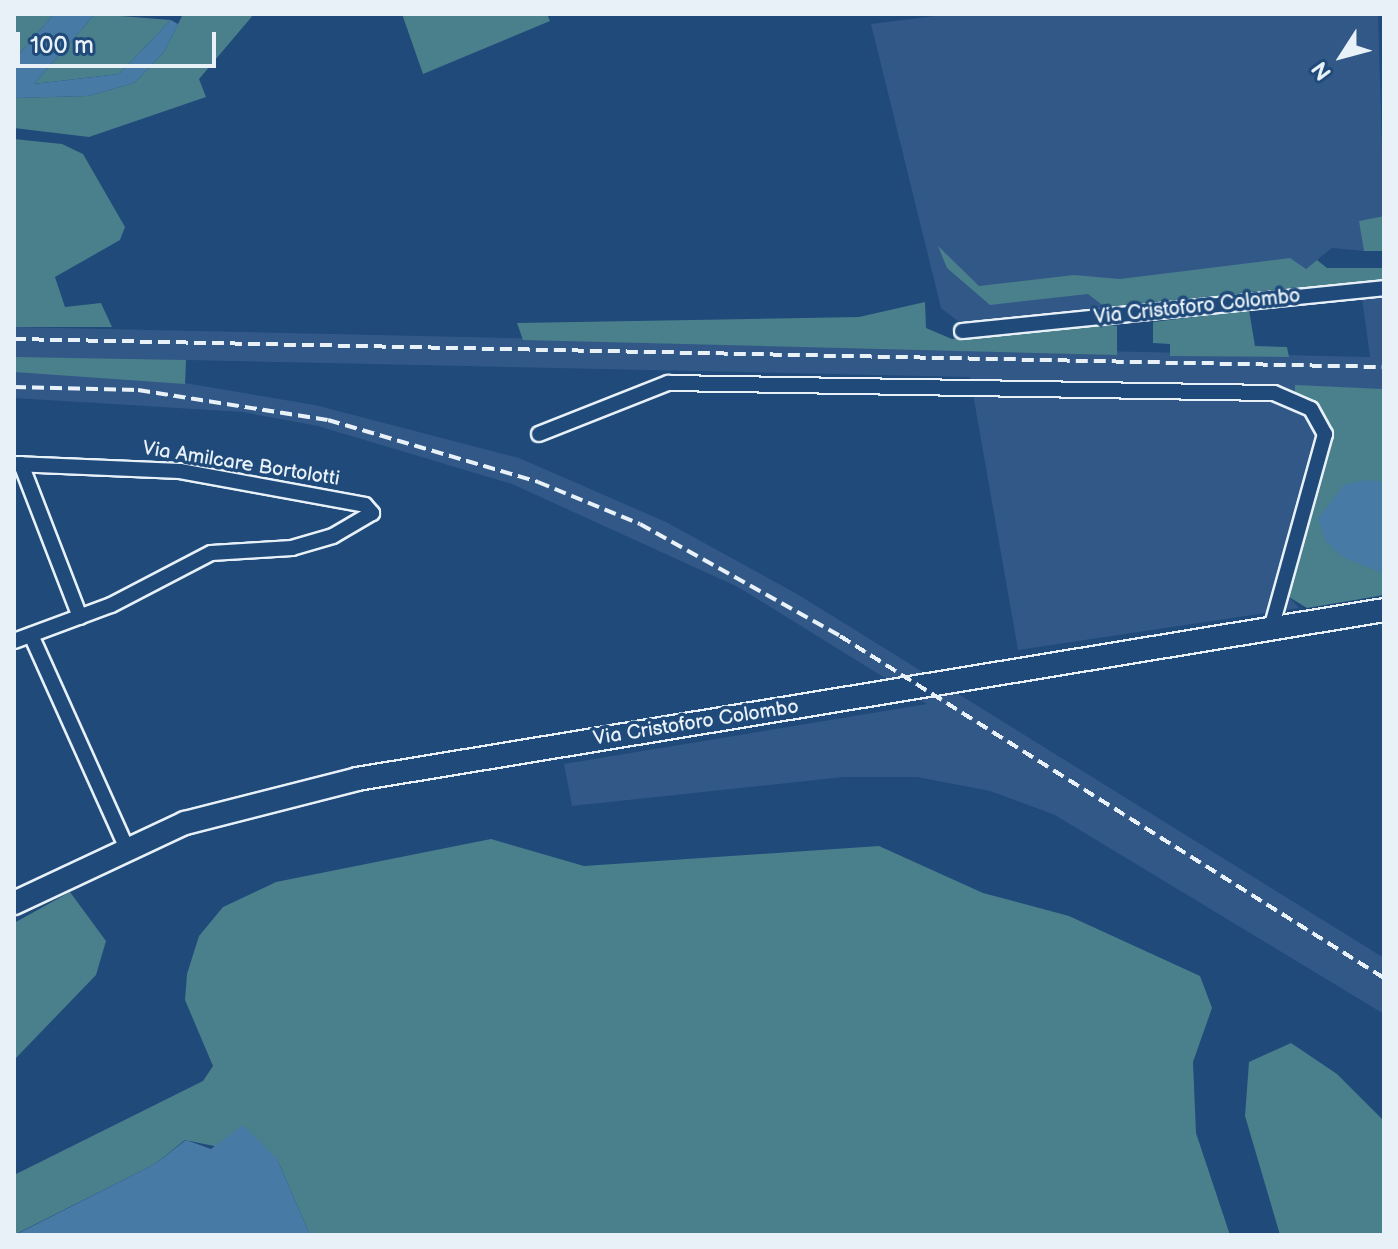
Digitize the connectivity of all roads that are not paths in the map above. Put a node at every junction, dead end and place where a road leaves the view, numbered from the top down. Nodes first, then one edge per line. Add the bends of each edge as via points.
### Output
1 (1384, 288) edge
2 (962, 331) dead end
3 (539, 434) dead end
4 (18, 464) edge
5 (29, 486) junction
6 (14, 493) edge
7 (1384, 610) edge
8 (80, 617) junction
9 (1271, 629) junction
10 (31, 635) junction
11 (14, 641) edge
12 (126, 846) junction
13 (14, 903) edge

1 - 2 street, Via Cristoforo Colombo
3 - 9 street via 668,383 1274,393 1311,409 1325,434
4 - 5 street
4 - 8 street, Via Amilcare Bortolotti via 180,471 365,505 370,515 333,536 292,548 211,553
5 - 6 street
5 - 8 street
7 - 9 main road, Via Cristoforo Colombo
8 - 10 street
9 - 12 main road, Via Cristoforo Colombo via 357,779 246,803
10 - 11 street
10 - 12 street
12 - 13 main road, Via Cristoforo Colombo

